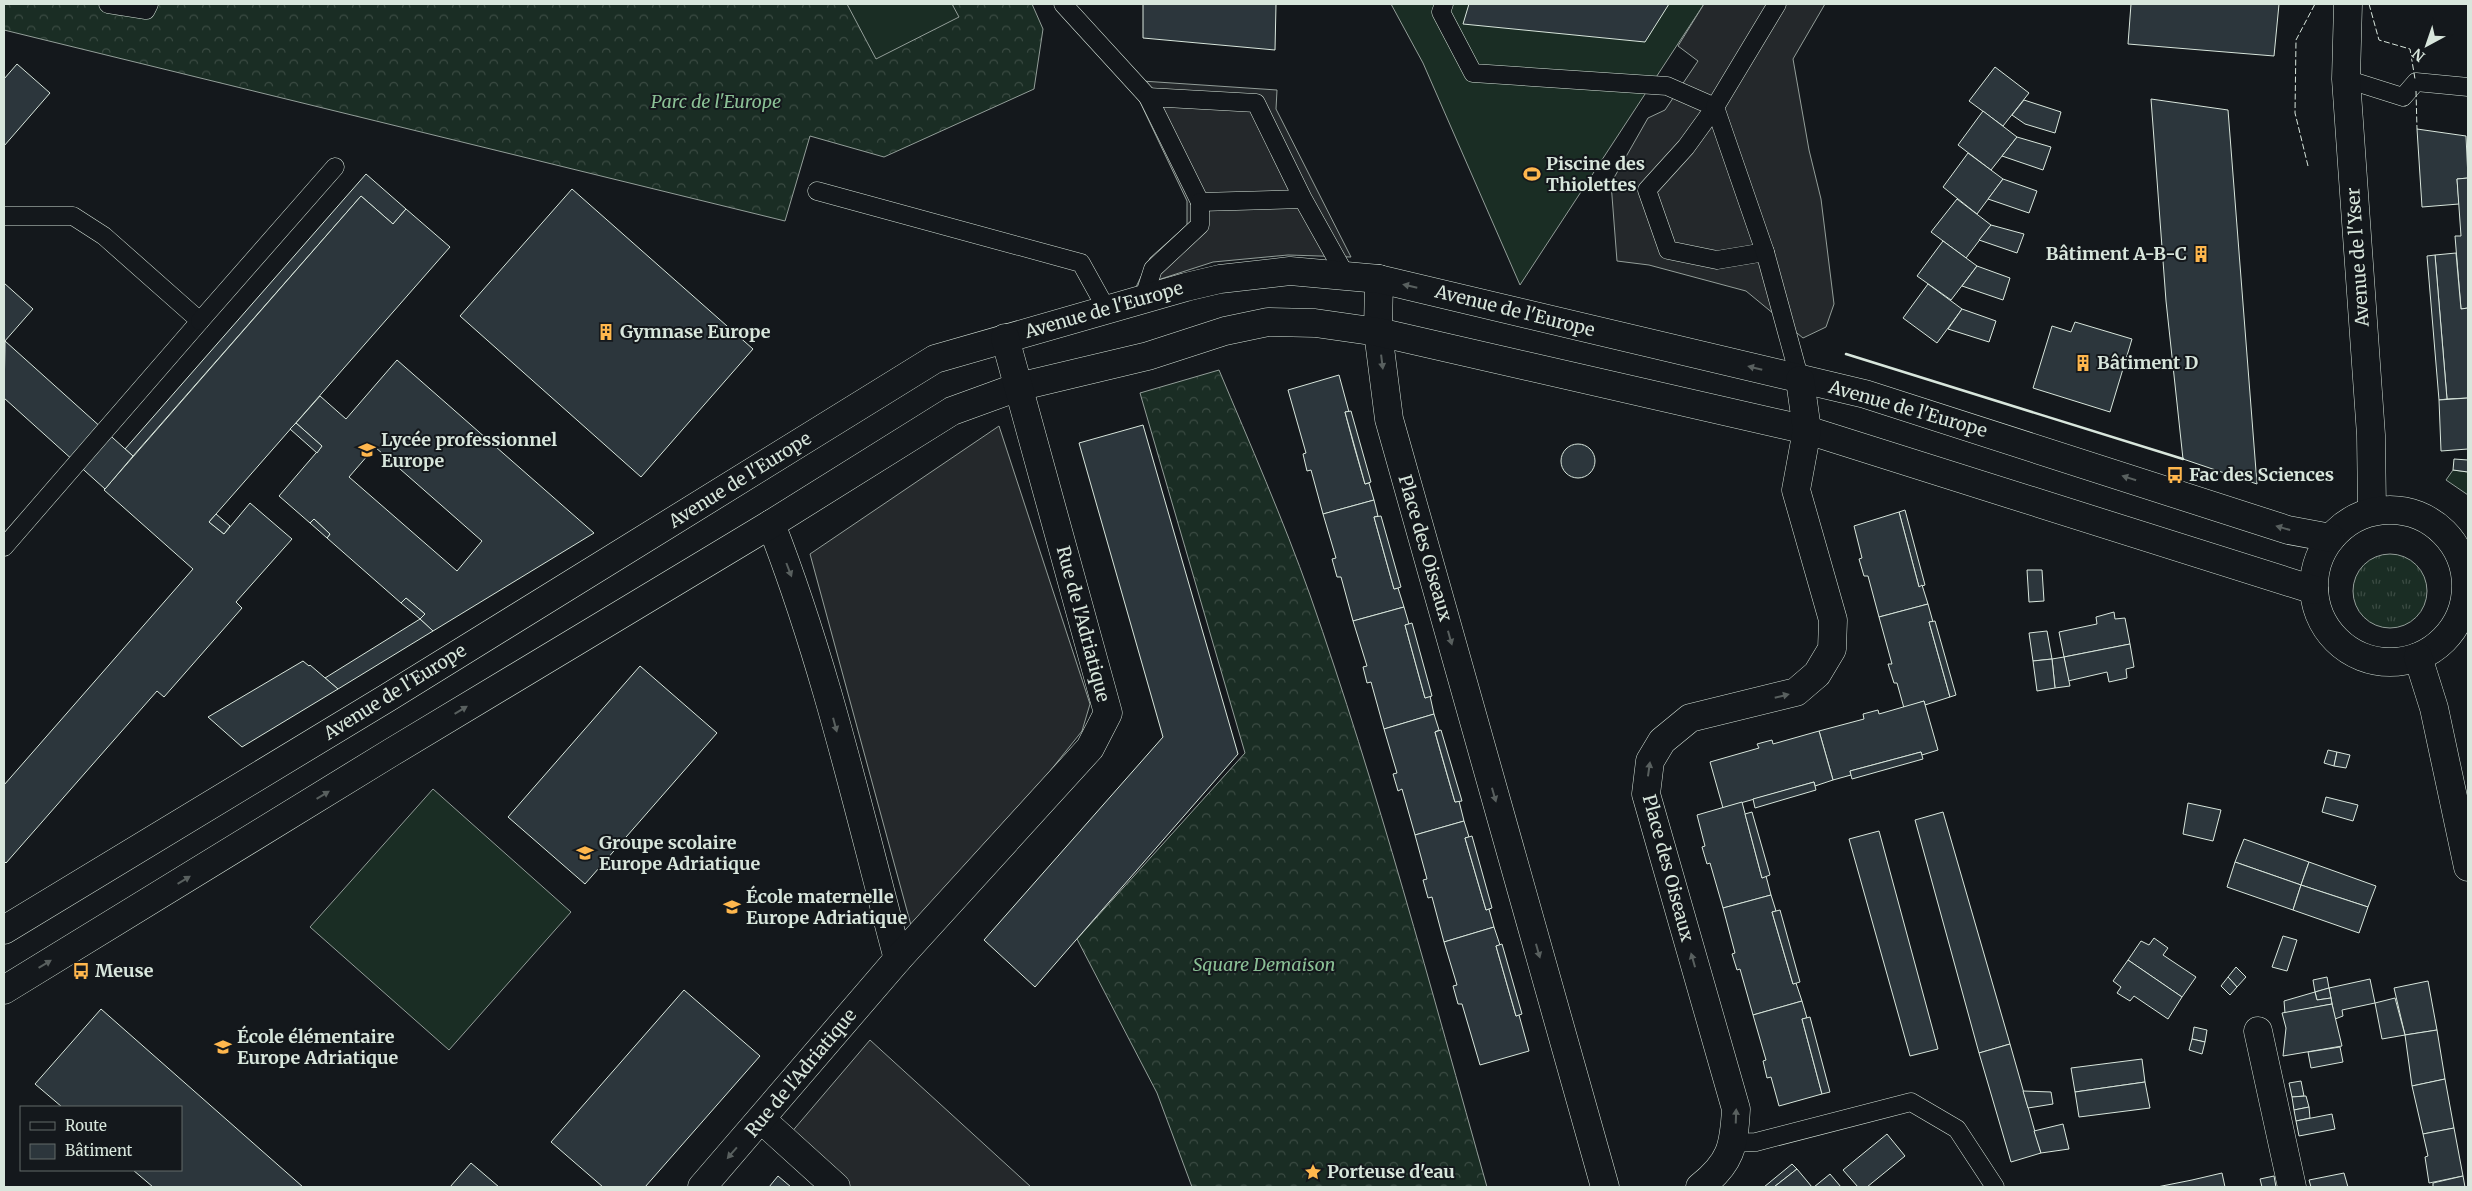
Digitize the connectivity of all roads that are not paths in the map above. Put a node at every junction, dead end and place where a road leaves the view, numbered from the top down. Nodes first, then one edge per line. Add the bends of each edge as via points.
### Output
1 (108, 4) edge
2 (148, 4) edge
3 (1063, 4) edge
4 (1444, 4) edge
5 (1777, 4) edge
6 (2348, 4) edge
7 (2346, 79) junction
8 (2468, 88) edge
9 (1148, 97) junction
10 (1715, 107) junction
11 (335, 168) dead end
12 (817, 191) dead end
13 (1303, 199) junction
14 (1200, 202) junction
15 (4, 216) edge
16 (1765, 252) junction
17 (1346, 276) junction
18 (1379, 279) junction
19 (1143, 300) junction
20 (1107, 310) junction
21 (200, 321) junction
22 (1378, 332) junction
23 (1005, 338) junction
24 (1800, 380) junction
25 (1018, 387) junction
26 (1807, 430) junction
27 (2372, 509) junction
28 (771, 524) junction
29 (2331, 538) junction
30 (4, 547) edge
31 (2314, 590) junction
32 (2467, 600) edge
33 (2418, 657) junction
34 (2468, 868) edge
35 (4, 930) edge
36 (898, 959) junction
37 (4, 990) edge
38 (2258, 1031) dead end
39 (762, 1120) junction
40 (1734, 1143) junction
41 (702, 1187) edge
42 (836, 1187) edge
43 (1605, 1187) edge
44 (1700, 1187) edge
45 (1995, 1187) edge
46 (2292, 1187) edge

1 - 2 lane via 146,10
3 - 9 lane
4 - 10 lane via 1441,12 1472,73 1667,86
5 - 10 lane
6 - 7 street, Avenue de l'Yser
7 - 8 lane via 2404,97 2416,82
7 - 27 street, Avenue de l'Yser
9 - 13 lane via 1256,103
9 - 14 lane
10 - 16 lane
10 - 16 lane via 1686,147 1647,190 1668,250 1717,260
11 - 21 lane
12 - 20 lane via 1081,263
13 - 14 lane
13 - 17 lane
14 - 19 lane via 1200,225 1153,269
15 - 21 lane via 74,216 104,236
16 - 24 lane
17 - 18 street, Avenue de l'Europe
17 - 19 street, Avenue de l'Europe via 1290,271 1220,279
18 - 22 street, Place des Oiseaux
24 -> 18 street, Avenue de l'Europe
19 - 20 street, Avenue de l'Europe
20 - 23 street, Avenue de l'Europe
21 - 30 lane
22 - 25 street via 1315,323 1268,322 1225,331 1148,356
22 - 26 street
22 -> 43 street, Place des Oiseaux via 1389,419
23 - 25 street, Rue de l'Adriatique
23 - 35 street, Avenue de l'Europe via 935,359
24 - 26 street, Place des Oiseaux
29 -> 24 street, Avenue de l'Europe via 2288,530 1865,394
25 - 28 street via 952,411
25 - 36 street, Rue de l'Adriatique via 1108,713 1090,748
26 - 31 street
40 -> 26 street, Place des Oiseaux via 1736,1109 1646,794 1650,761 1662,740 1690,718 1796,692 1817,674 1832,649 1833,620 1796,490
27 - 29 street
27 - 32 street via 2413,513 2438,526 2456,546 2466,572
28 -> 36 street via 816,654
37 -> 28 street
29 - 31 street via 2321,553
31 - 33 street via 2321,618 2338,642 2362,657 2390,663
32 - 33 street via 2450,635
33 - 34 street via 2434,708
36 - 39 street, Rue de l'Adriatique
38 - 46 street
39 -> 41 street, Rue de l'Adriatique
39 - 42 street
40 - 44 street, Place des Oiseaux via 1716,1175
40 - 45 lane via 1756,1142 1911,1102 1957,1129

